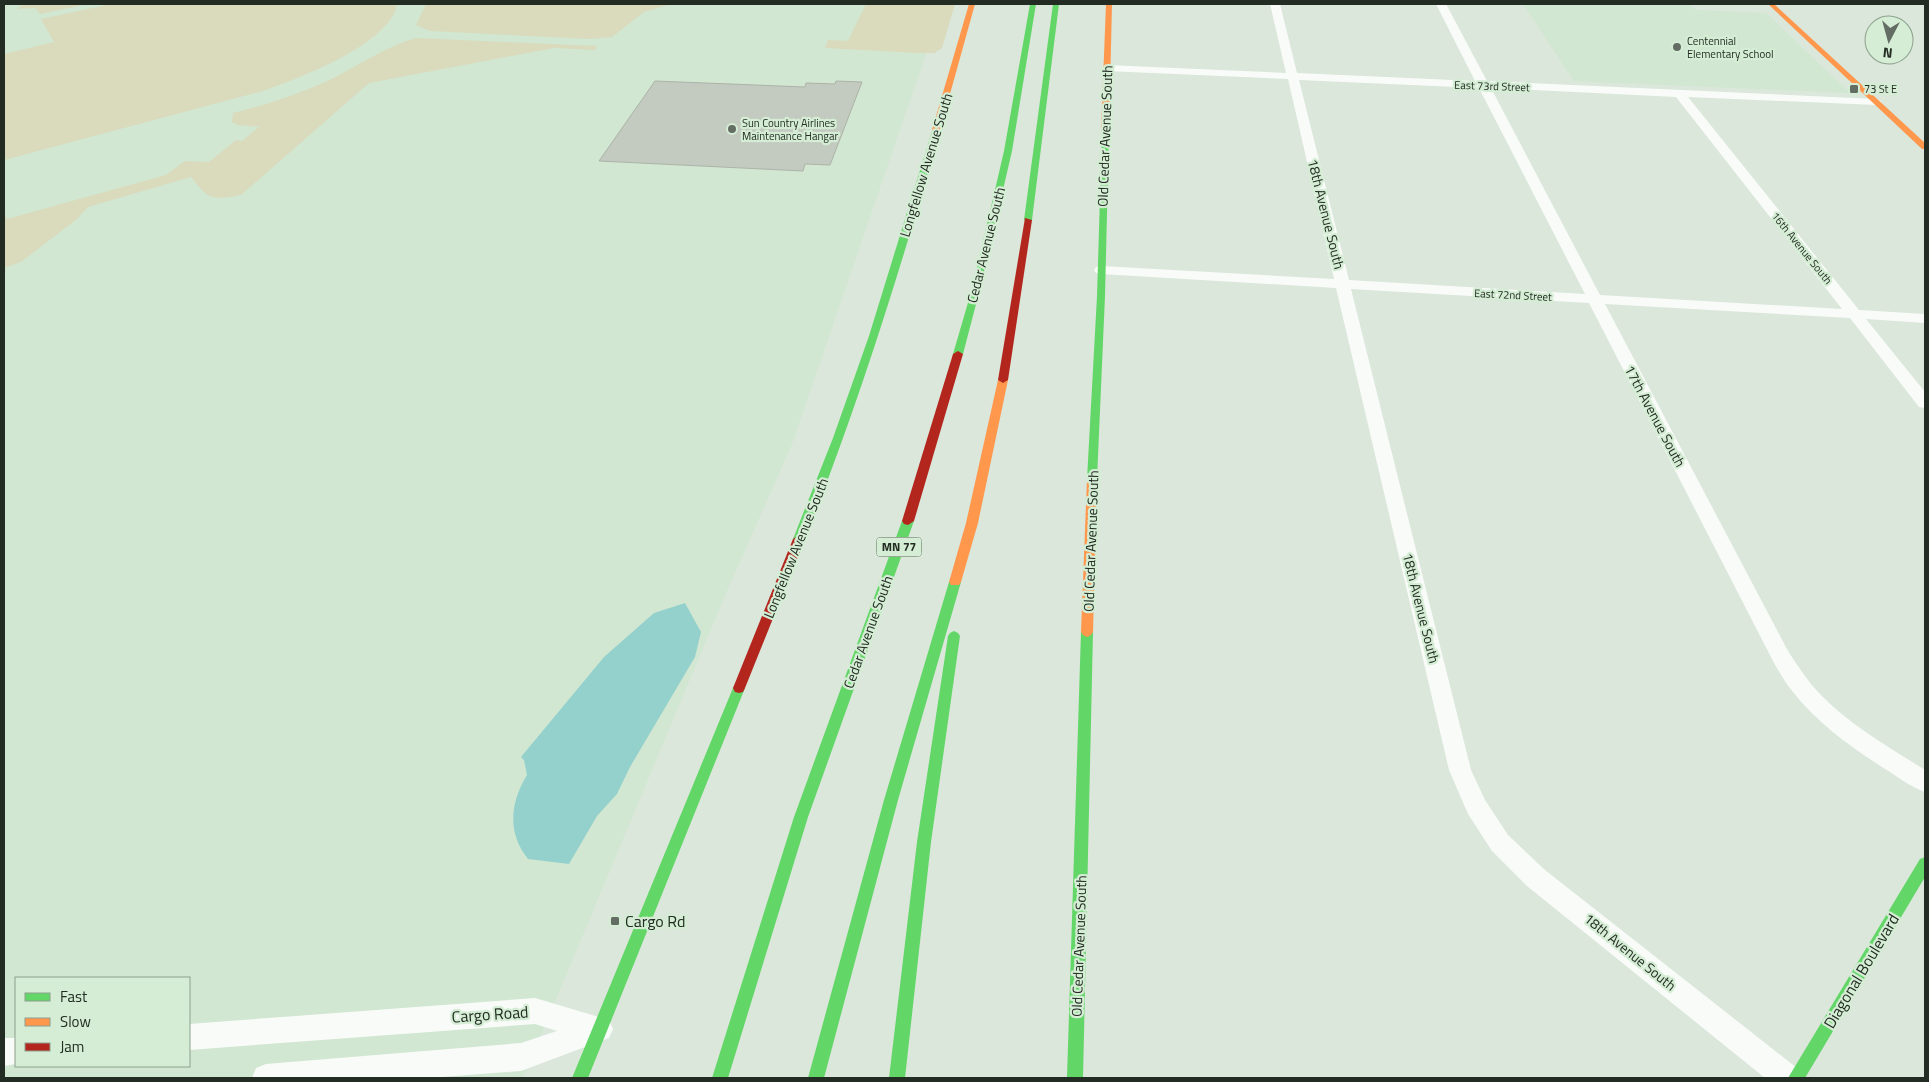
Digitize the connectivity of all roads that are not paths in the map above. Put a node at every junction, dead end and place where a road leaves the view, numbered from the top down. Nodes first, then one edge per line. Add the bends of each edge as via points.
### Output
1 (972, 4) edge
2 (1032, 4) edge
3 (1056, 4) edge
4 (1109, 4) edge
5 (1274, 4) edge
6 (1441, 4) edge
7 (1771, 4) edge
8 (1107, 68) junction
9 (1292, 77) junction
10 (1483, 85) junction
11 (1679, 93) junction
12 (1876, 102) junction
13 (1925, 147) edge
14 (1101, 270) junction
15 (1344, 285) junction
16 (1595, 300) junction
17 (1856, 315) junction
18 (1925, 318) edge
19 (1925, 403) edge
20 (972, 523) junction
21 (1925, 782) edge
22 (1924, 867) edge
23 (600, 1029) junction
24 (190, 1037) edge
25 (266, 1078) edge
26 (580, 1078) edge
27 (720, 1078) edge
28 (816, 1078) edge
29 (897, 1078) edge
30 (1075, 1078) edge
31 (1787, 1078) edge
32 (1796, 1078) edge

1 - 23 main road, Longfellow Avenue South via 912,215 828,469
2 - 27 main road, Cedar Avenue South / MN 77 via 1008,151 976,289 942,410 903,536 801,817
3 - 20 main road via 1023,262 1000,396
4 - 8 main road, Old Cedar Avenue South
5 - 9 street, 18th Avenue South
6 - 10 street, 17th Avenue South
7 - 12 main road
8 - 9 street, East 73rd Street
8 - 14 main road, Old Cedar Avenue South
9 - 10 street, East 73rd Street
9 - 15 street, 18th Avenue South
10 - 11 street, East 73rd Street
10 - 16 street, 17th Avenue South
11 - 12 street, East 73rd Street
11 - 17 street, 16th Avenue South
12 - 13 main road
14 - 15 street, East 72nd Street
14 - 30 main road, Old Cedar Avenue South
15 - 16 street, East 72nd Street
15 - 31 street, 18th Avenue South via 1460,770 1476,806 1500,843 1536,878
16 - 17 street, East 72nd Street
16 - 21 street, 17th Avenue South via 1781,657 1800,686 1830,716
17 - 18 street, East 72nd Street
17 - 19 street, 16th Avenue South
20 - 28 main road via 891,800
20 - 29 main road via 924,842
22 - 32 main road, Diagonal Boulevard
23 - 24 street, Cargo Road via 535,1011
23 - 25 street via 521,1057
23 - 26 main road, Longfellow Avenue South

